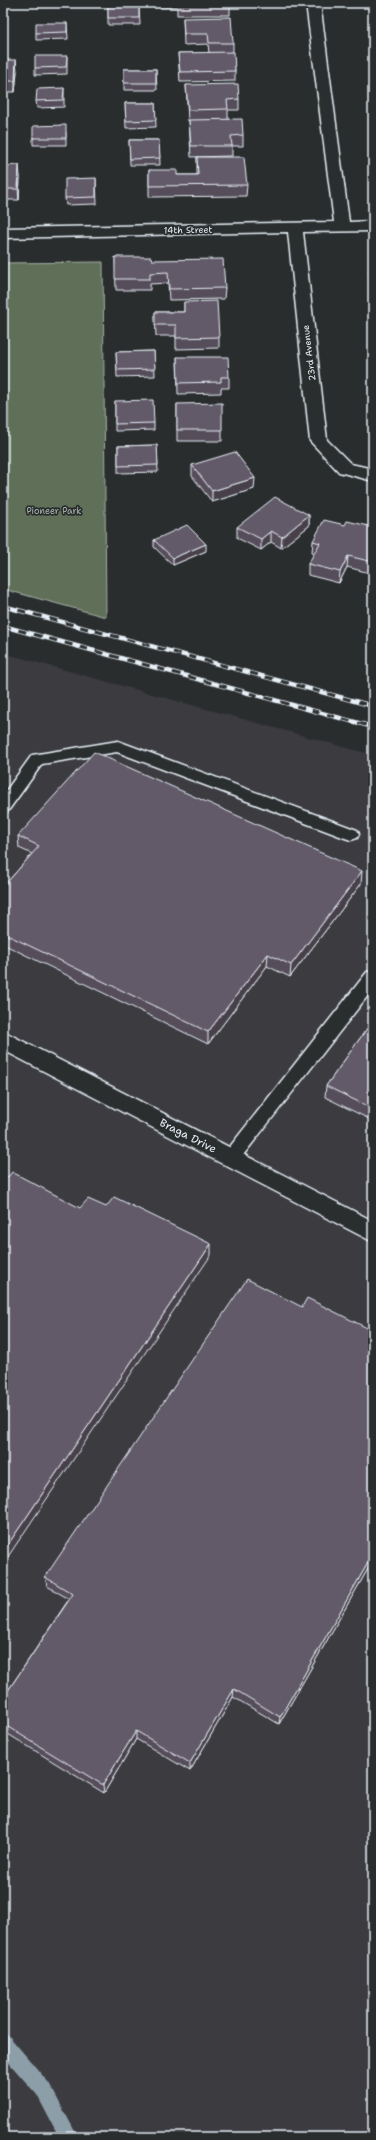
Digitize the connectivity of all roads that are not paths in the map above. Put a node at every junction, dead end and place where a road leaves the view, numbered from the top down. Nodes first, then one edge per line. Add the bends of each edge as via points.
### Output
1 (313, 3) edge
2 (373, 226) edge
3 (342, 227) junction
4 (295, 228) junction
5 (3, 233) edge
6 (373, 475) edge
7 (3, 807) edge
8 (351, 834) dead end
9 (373, 977) edge
10 (3, 1040) edge
11 (231, 1158) junction
12 (373, 1232) edge

1 - 3 street
2 - 3 street, 14th Street
3 - 4 street, 14th Street
4 - 5 street, 14th Street
4 - 6 street, 23rd Avenue via 319,441 345,468
7 - 8 lane via 37,759 118,746
9 - 11 lane
10 - 11 street, Braga Drive
11 - 12 street, Braga Drive

